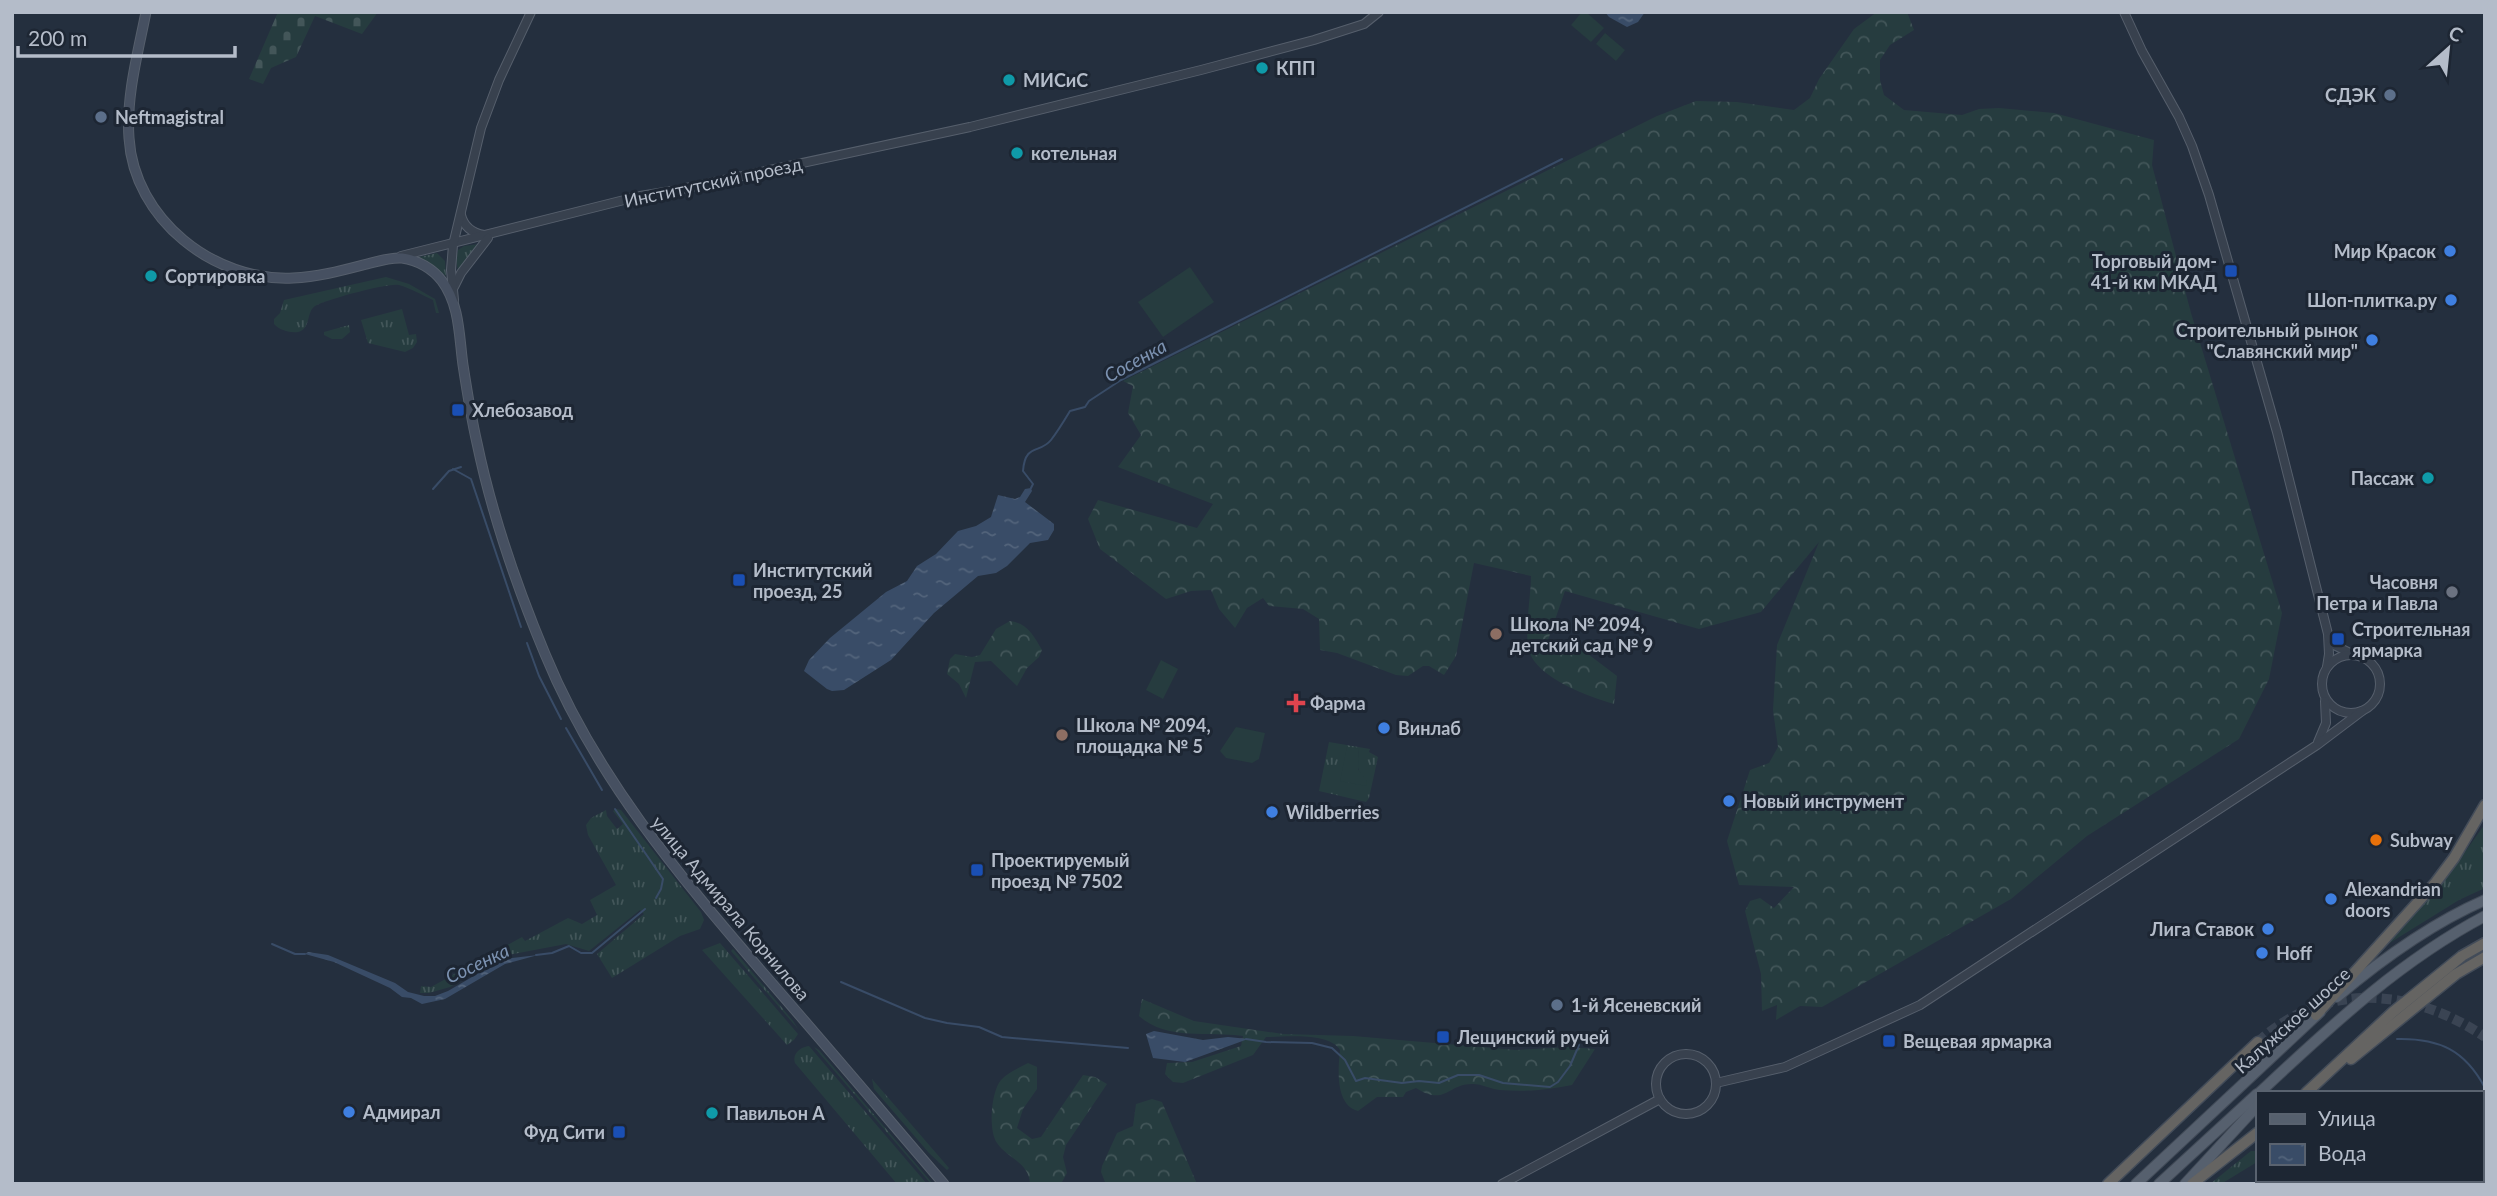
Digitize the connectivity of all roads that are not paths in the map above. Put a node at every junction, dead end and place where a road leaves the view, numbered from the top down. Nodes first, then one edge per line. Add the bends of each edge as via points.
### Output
1 (146, 12) edge
2 (531, 12) edge
3 (1379, 12) edge
4 (2126, 13) edge
5 (461, 212) junction
6 (494, 234) junction
7 (453, 245) junction
8 (392, 259) junction
9 (453, 296) junction
10 (2328, 634) junction
11 (2357, 655) junction
12 (2326, 667) junction
13 (2324, 695) junction
14 (2362, 711) junction
15 (2316, 744) junction
16 (2485, 805) edge
17 (2485, 900) edge
18 (2485, 916) edge
19 (2485, 943) edge
20 (2485, 957) edge
21 (2316, 1015) junction
22 (2327, 1030) junction
23 (2258, 1042) tunnel mouth
24 (1716, 1083) junction
25 (2260, 1091) edge
26 (2271, 1091) edge
27 (2308, 1091) edge
28 (2309, 1091) edge
29 (2256, 1095) edge
30 (1660, 1099) junction
31 (2256, 1107) edge
32 (2256, 1134) edge
33 (944, 1184) edge
34 (1502, 1184) edge
35 (2108, 1184) edge
36 (2136, 1184) edge
37 (2159, 1184) edge
38 (2185, 1184) edge
39 (2192, 1184) edge

1 - 8 main road, улица Адмирала Корнилова via 131,95 130,154 146,194 172,230 222,264 268,277 296,278
2 - 5 street via 481,128
3 - 6 street, Институтский проезд via 1364,24 1299,45 1035,111 640,196
4 - 10 street via 2192,146 2209,195 2277,432
5 - 6 street via 466,227 475,233
5 - 7 street
6 - 7 street, Институтский проезд
6 - 9 street via 461,273
7 - 8 street, Институтский проезд
7 - 9 street
8 - 9 main road, улица Адмирала Корнилова via 430,269
9 - 33 main road, улица Адмирала Корнилова via 476,440 496,518 541,645 577,722 623,799 700,901
10 - 11 street via 2336,646
10 - 12 street
11 - 12 street via 2340,657
11 - 14 street via 2375,668 2380,684 2375,700
12 - 13 street via 2321,684
13 - 14 street via 2339,711
13 - 15 street via 2326,723
14 - 15 street
15 - 24 street via 1920,1005 1785,1067
16 - 21 highway via 2436,883
17 - 21 main road, Калужское шоссе via 2387,957
18 - 22 main road, Калужское шоссе via 2399,969
19 - 27 highway via 2393,1012
20 - 28 highway via 2456,974
21 - 36 main road, Калужское шоссе
22 - 25 main road, Калужское шоссе
22 - 26 main road
23 - 35 highway
24 - 30 street via 1713,1098 1696,1112 1679,1113
24 - 30 street via 1702,1058 1679,1055 1658,1073
29 - 37 main road, Калужское шоссе
30 - 34 street
31 - 38 main road
32 - 39 highway

